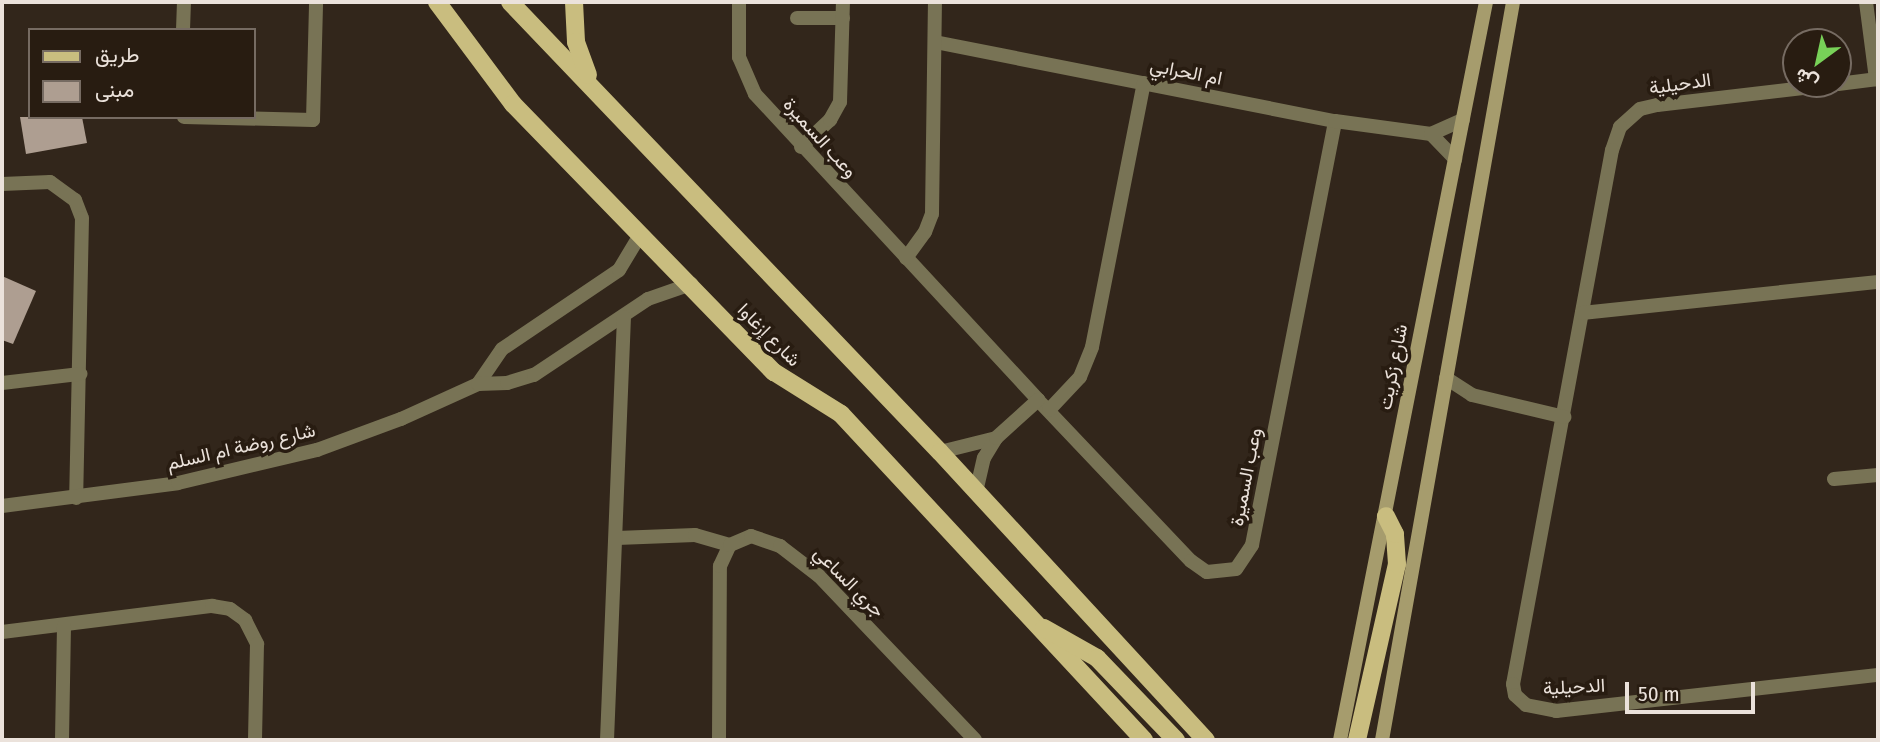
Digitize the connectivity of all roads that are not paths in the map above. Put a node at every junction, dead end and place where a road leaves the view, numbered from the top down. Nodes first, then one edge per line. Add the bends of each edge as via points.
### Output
1 (184, 2) edge
2 (316, 2) edge
3 (437, 2) edge
4 (510, 2) edge
5 (574, 2) edge
6 (739, 2) edge
7 (843, 2) edge
8 (935, 2) edge
9 (1486, 2) edge
10 (1866, 2) edge
11 (1515, 5) edge
12 (797, 18) dead end
13 (843, 18) junction
14 (183, 28) edge
15 (935, 41) junction
16 (1877, 79) edge
17 (1852, 82) edge
18 (1144, 83) junction
19 (594, 88) junction
20 (1782, 90) edge
21 (256, 119) edge
22 (1463, 120) junction
23 (1335, 121) junction
24 (1431, 134) junction
25 (802, 147) junction
26 (1455, 159) junction
27 (2, 184) edge
28 (640, 235) junction
29 (906, 258) junction
30 (1878, 282) edge
31 (691, 284) junction
32 (1582, 313) junction
33 (624, 317) junction
34 (80, 374) junction
35 (1446, 378) junction
36 (2, 383) edge
37 (478, 384) junction
38 (1472, 395) junction
39 (1442, 401) junction
40 (1044, 405) junction
41 (1564, 417) junction
42 (996, 438) junction
43 (940, 452) junction
44 (1878, 475) edge
45 (1834, 479) dead end
46 (976, 492) junction
47 (76, 498) junction
48 (2, 506) edge
49 (1386, 516) junction
50 (617, 538) junction
51 (730, 545) junction
52 (1037, 625) junction
53 (64, 626) junction
54 (2, 632) edge
55 (1878, 675) edge
56 (1387, 739) edge
57 (62, 740) edge
58 (255, 740) edge
59 (607, 740) edge
60 (719, 740) edge
61 (975, 740) edge
62 (1144, 740) edge
63 (1176, 740) edge
64 (1206, 740) edge
65 (1340, 740) edge
66 (1357, 740) edge

1 - 14 street
2 - 21 street via 313,120
3 - 28 main road, شارع إزغاوا via 502,93
4 - 19 main road
5 - 19 main road via 576,42
6 - 25 street, وعب السميرة via 739,57 747,82
7 - 13 street
8 - 15 street
9 - 22 main road, شارع زكريت
10 - 16 street, الدحيلية
11 - 35 main road
12 - 13 street
13 - 25 street via 840,102 830,120
15 - 18 street, ام الحرابي
15 - 29 street via 932,214 925,233
16 - 17 street, الدحيلية
18 - 23 street, ام الحرابي
18 - 40 street via 1092,347 1071,390
19 - 43 main road
20 - 32 street, الدحيلية via 1657,105 1628,117 1612,150
22 - 24 street
22 - 26 main road, شارع زكريت
23 - 24 street, ام الحرابي
23 - 40 street, وعب السميرة via 1252,545 1244,562 1227,573 1199,567
24 - 26 street
25 - 29 street, وعب السميرة
26 - 49 main road, شارع زكريت
27 - 34 street via 50,182 68,192 79,209 83,257
28 - 31 main road, شارع إزغاوا
28 - 37 street via 619,270 502,349
29 - 40 street, وعب السميرة
30 - 32 street
31 - 33 street, شارع روضة ام السلم via 662,293
31 - 52 main road, شارع إزغاوا via 784,382 832,405
32 - 41 street, الدحيلية
33 - 37 street, شارع روضة ام السلم via 534,375 507,383
33 - 50 street
34 - 36 street
34 - 47 street
35 - 38 street
35 - 39 main road
37 - 47 street, شارع روضة ام السلم via 359,435 272,463 178,484
38 - 39 street
38 - 41 street
39 - 56 main road
40 - 42 street
41 - 55 street, الدحيلية via 1514,668 1515,695 1526,705 1556,711
42 - 43 street
42 - 46 street via 980,469
43 - 46 main road
44 - 45 street
46 - 64 main road
47 - 48 street, شارع روضة ام السلم
49 - 65 main road, شارع زكريت
49 - 66 main road via 1395,534 1397,564
50 - 51 street via 695,535
50 - 59 street
51 - 60 street via 720,566
51 - 61 street, جري الساعي via 743,537 758,536 806,565
52 - 62 main road, شارع إزغاوا
52 - 63 main road via 1097,658
53 - 54 street
53 - 57 street
53 - 58 street via 212,606 238,614 257,644

